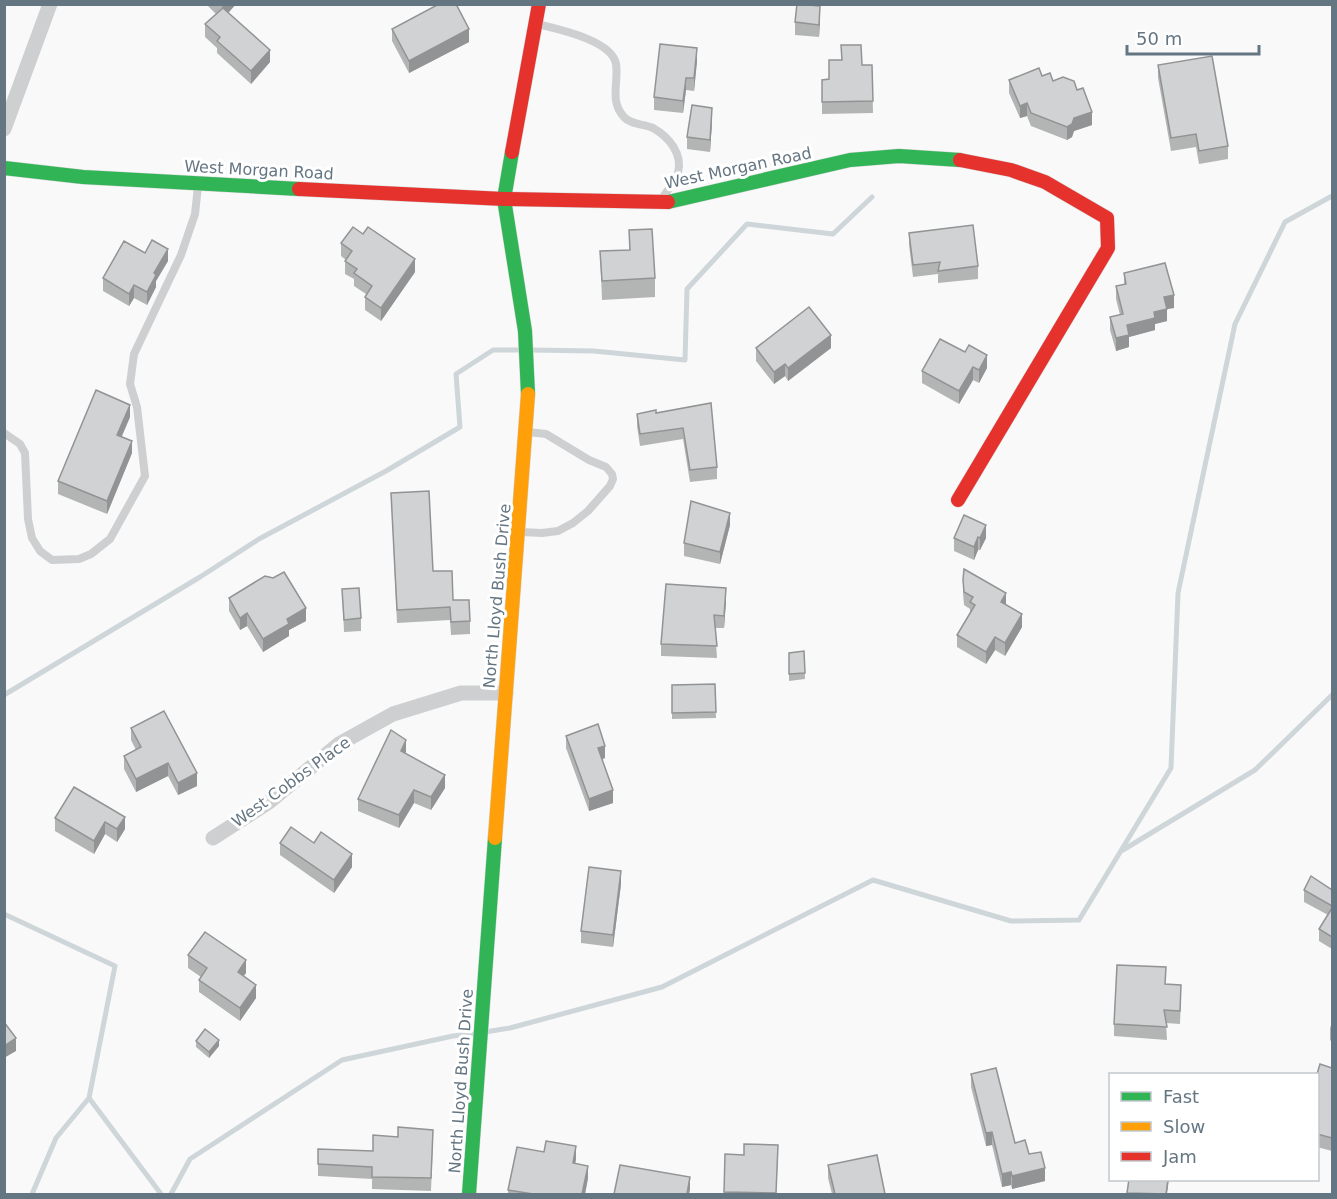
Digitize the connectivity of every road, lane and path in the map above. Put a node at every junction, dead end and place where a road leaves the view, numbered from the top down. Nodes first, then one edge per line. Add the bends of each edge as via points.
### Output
1 (50, 4) edge
2 (539, 4) edge
3 (535, 24) junction
4 (4, 129) edge
5 (4, 168) edge
6 (198, 184) junction
7 (504, 199) junction
8 (660, 201) junction
9 (526, 432) junction
10 (4, 433) edge
11 (958, 500) dead end
12 (519, 532) junction
13 (506, 693) junction
14 (213, 838) dead end
15 (469, 1194) edge

1 - 4 street
2 - 3 street, North Lloyd Bush Drive
3 - 7 street, North Lloyd Bush Drive
3 - 8 lane via 571,33 608,50 616,62 616,103 624,117 653,128 670,141 680,158 678,174
5 - 6 street, West Morgan Road
6 - 7 street, West Morgan Road
6 - 10 lane via 195,214 181,255 134,354 130,384 137,407 145,476 110,539 79,559 52,560 40,551 28,519 25,453 20,444
7 - 8 street, West Morgan Road
7 - 9 street, North Lloyd Bush Drive via 526,341
8 - 11 street, West Morgan Road via 850,160 899,156 958,160 1011,170 1045,182 1107,218 1108,248
9 - 12 street, North Lloyd Bush Drive
9 - 12 lane via 546,434 606,467 613,479 588,511 573,523 558,531
12 - 13 street, North Lloyd Bush Drive
13 - 14 street, West Cobbs Place via 460,693 393,714 339,744 269,802
13 - 15 street, North Lloyd Bush Drive

